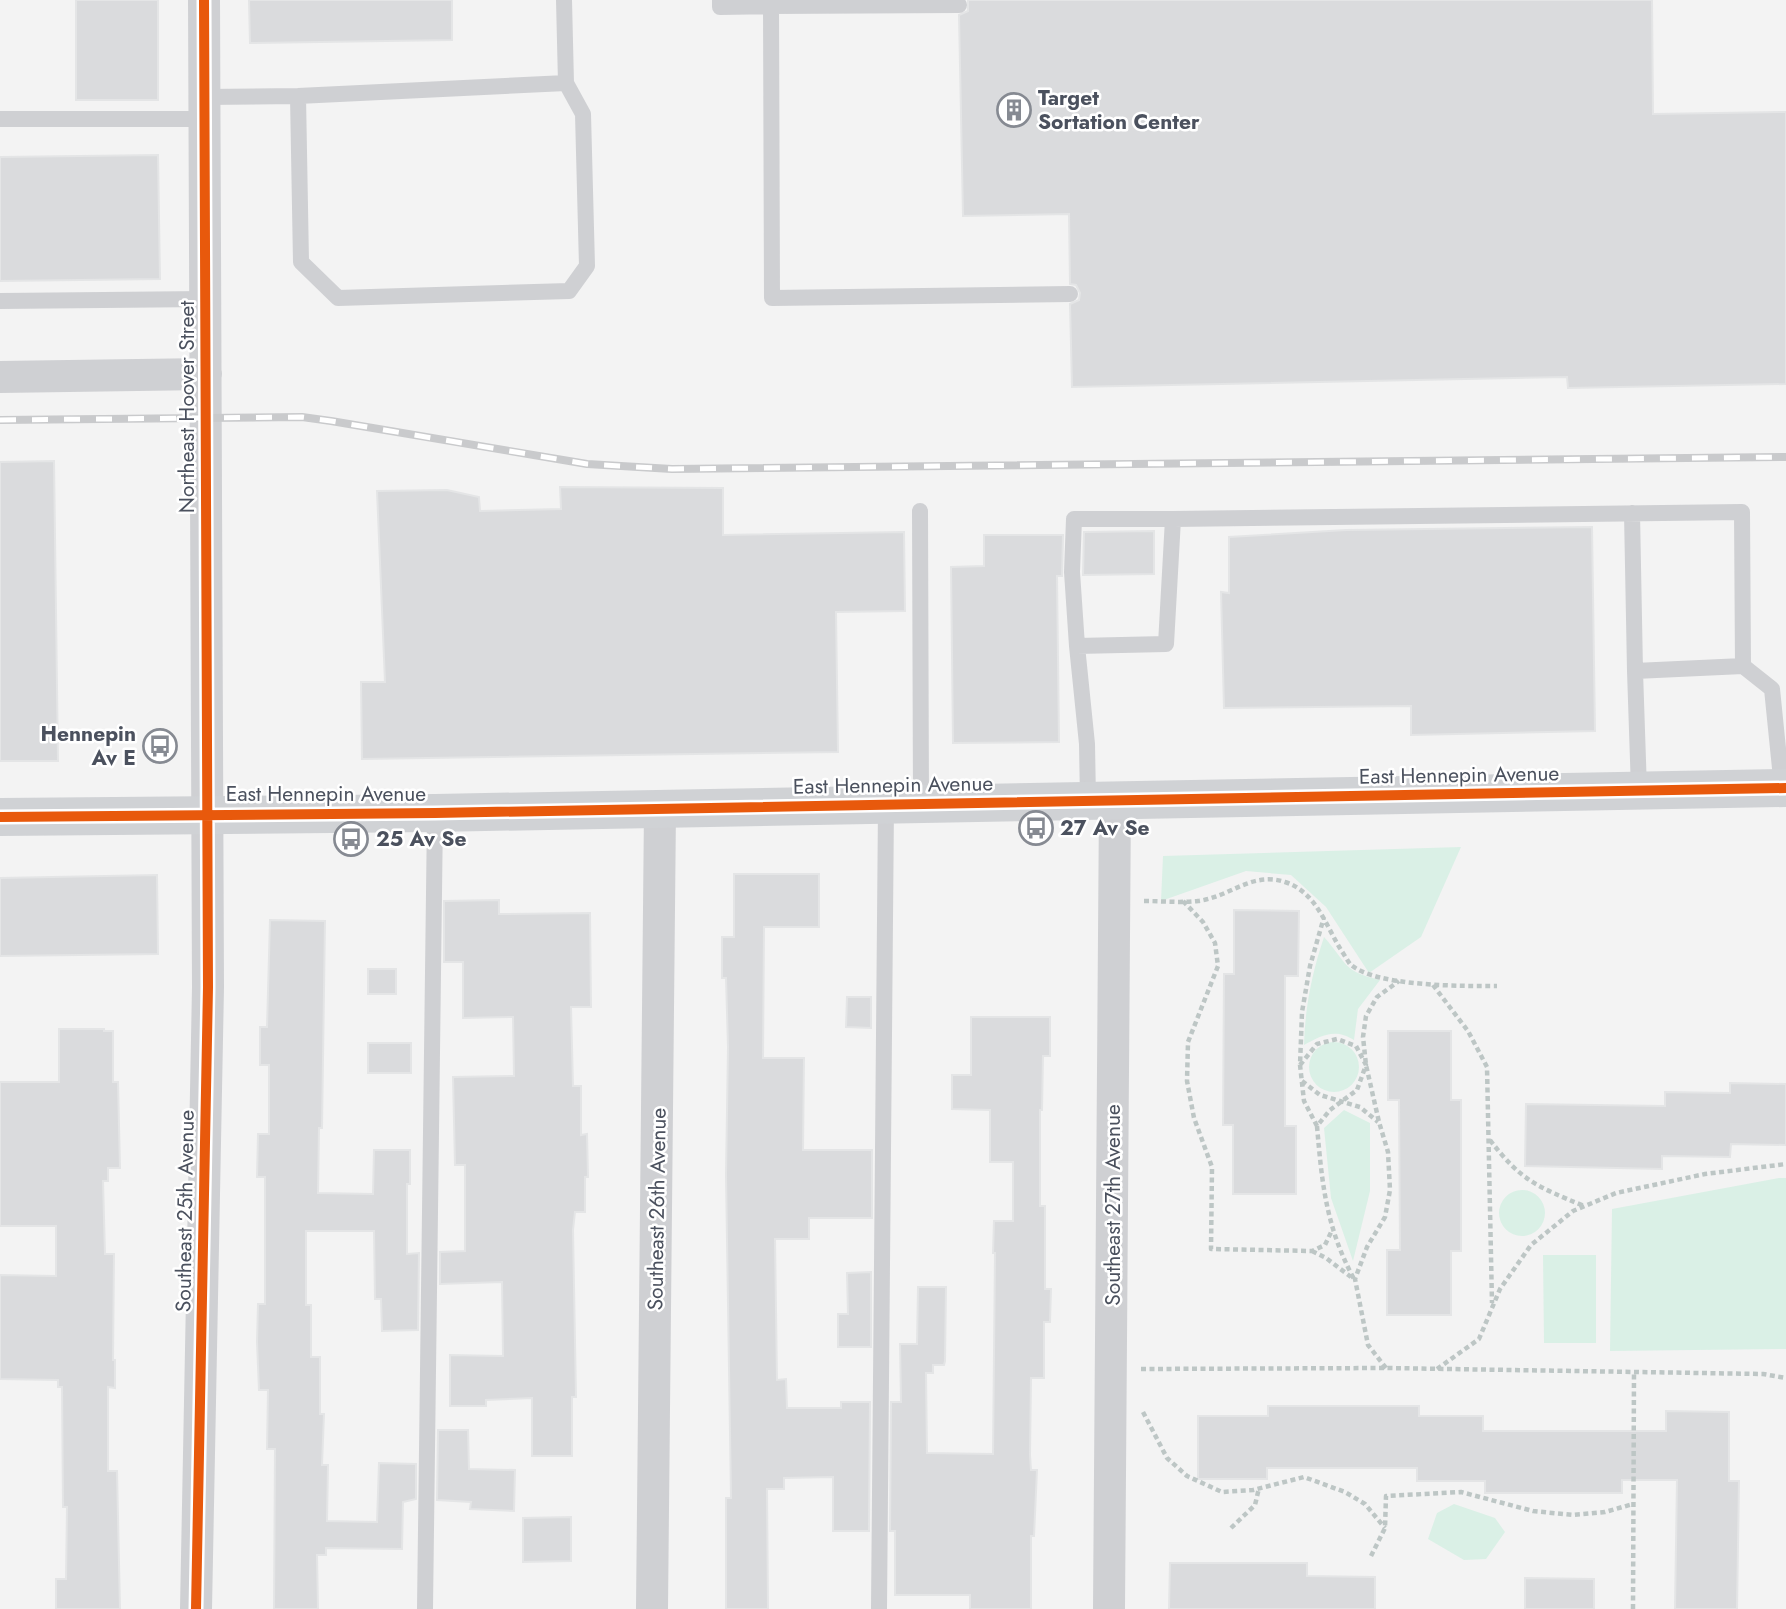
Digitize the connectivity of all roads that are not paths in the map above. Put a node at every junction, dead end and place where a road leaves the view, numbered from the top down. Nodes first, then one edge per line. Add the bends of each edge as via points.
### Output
1 (204, 0) edge
2 (564, 0) edge
3 (720, 0) edge
4 (959, 5) dead end
5 (771, 6) junction
6 (566, 83) junction
7 (298, 96) junction
8 (205, 108) junction
9 (0, 119) edge
10 (1070, 294) dead end
11 (206, 299) junction
12 (0, 301) edge
13 (206, 374) junction
14 (0, 377) edge
15 (920, 511) dead end
16 (1632, 513) junction
17 (1173, 519) junction
18 (1076, 646) junction
19 (1743, 666) junction
20 (1634, 671) junction
21 (1784, 788) edge
22 (1639, 790) junction
23 (1101, 800) junction
24 (903, 805) junction
25 (660, 809) junction
26 (435, 813) junction
27 (208, 814) junction
28 (0, 817) edge
29 (197, 1609) edge
30 (425, 1609) edge
31 (652, 1609) edge
32 (879, 1609) edge
33 (1109, 1609) edge

1 - 8 street, Northeast Hoover Street
2 - 6 lane
3 - 5 lane via 720,8
4 - 5 lane
5 - 10 lane via 772,298
6 - 7 lane
6 - 7 lane via 583,114 587,266 569,291 338,298 301,261
7 - 8 lane
8 - 9 lane
8 - 11 street, Northeast Hoover Street
11 - 12 lane
11 - 13 street, Northeast Hoover Street
13 - 14 street
13 - 27 street, Northeast Hoover Street
15 - 24 lane
16 - 17 lane
16 - 19 lane via 1742,512
16 - 20 lane
17 - 18 lane via 1167,644
17 - 18 lane via 1074,519
18 - 23 lane via 1087,744
19 - 20 lane
19 - 21 lane via 1772,689
20 - 22 lane
21 - 22 main road, East Hennepin Avenue
22 - 23 main road, East Hennepin Avenue
23 - 24 main road, East Hennepin Avenue
23 - 33 street, Southeast 27th Avenue via 1115,901 1126,1369
24 - 25 main road, East Hennepin Avenue
24 - 32 lane
25 - 26 main road, East Hennepin Avenue
25 - 31 street, Southeast 26th Avenue
26 - 27 main road, East Hennepin Avenue
26 - 30 lane
27 - 28 main road, East Hennepin Avenue
27 - 29 street, Southeast 25th Avenue

